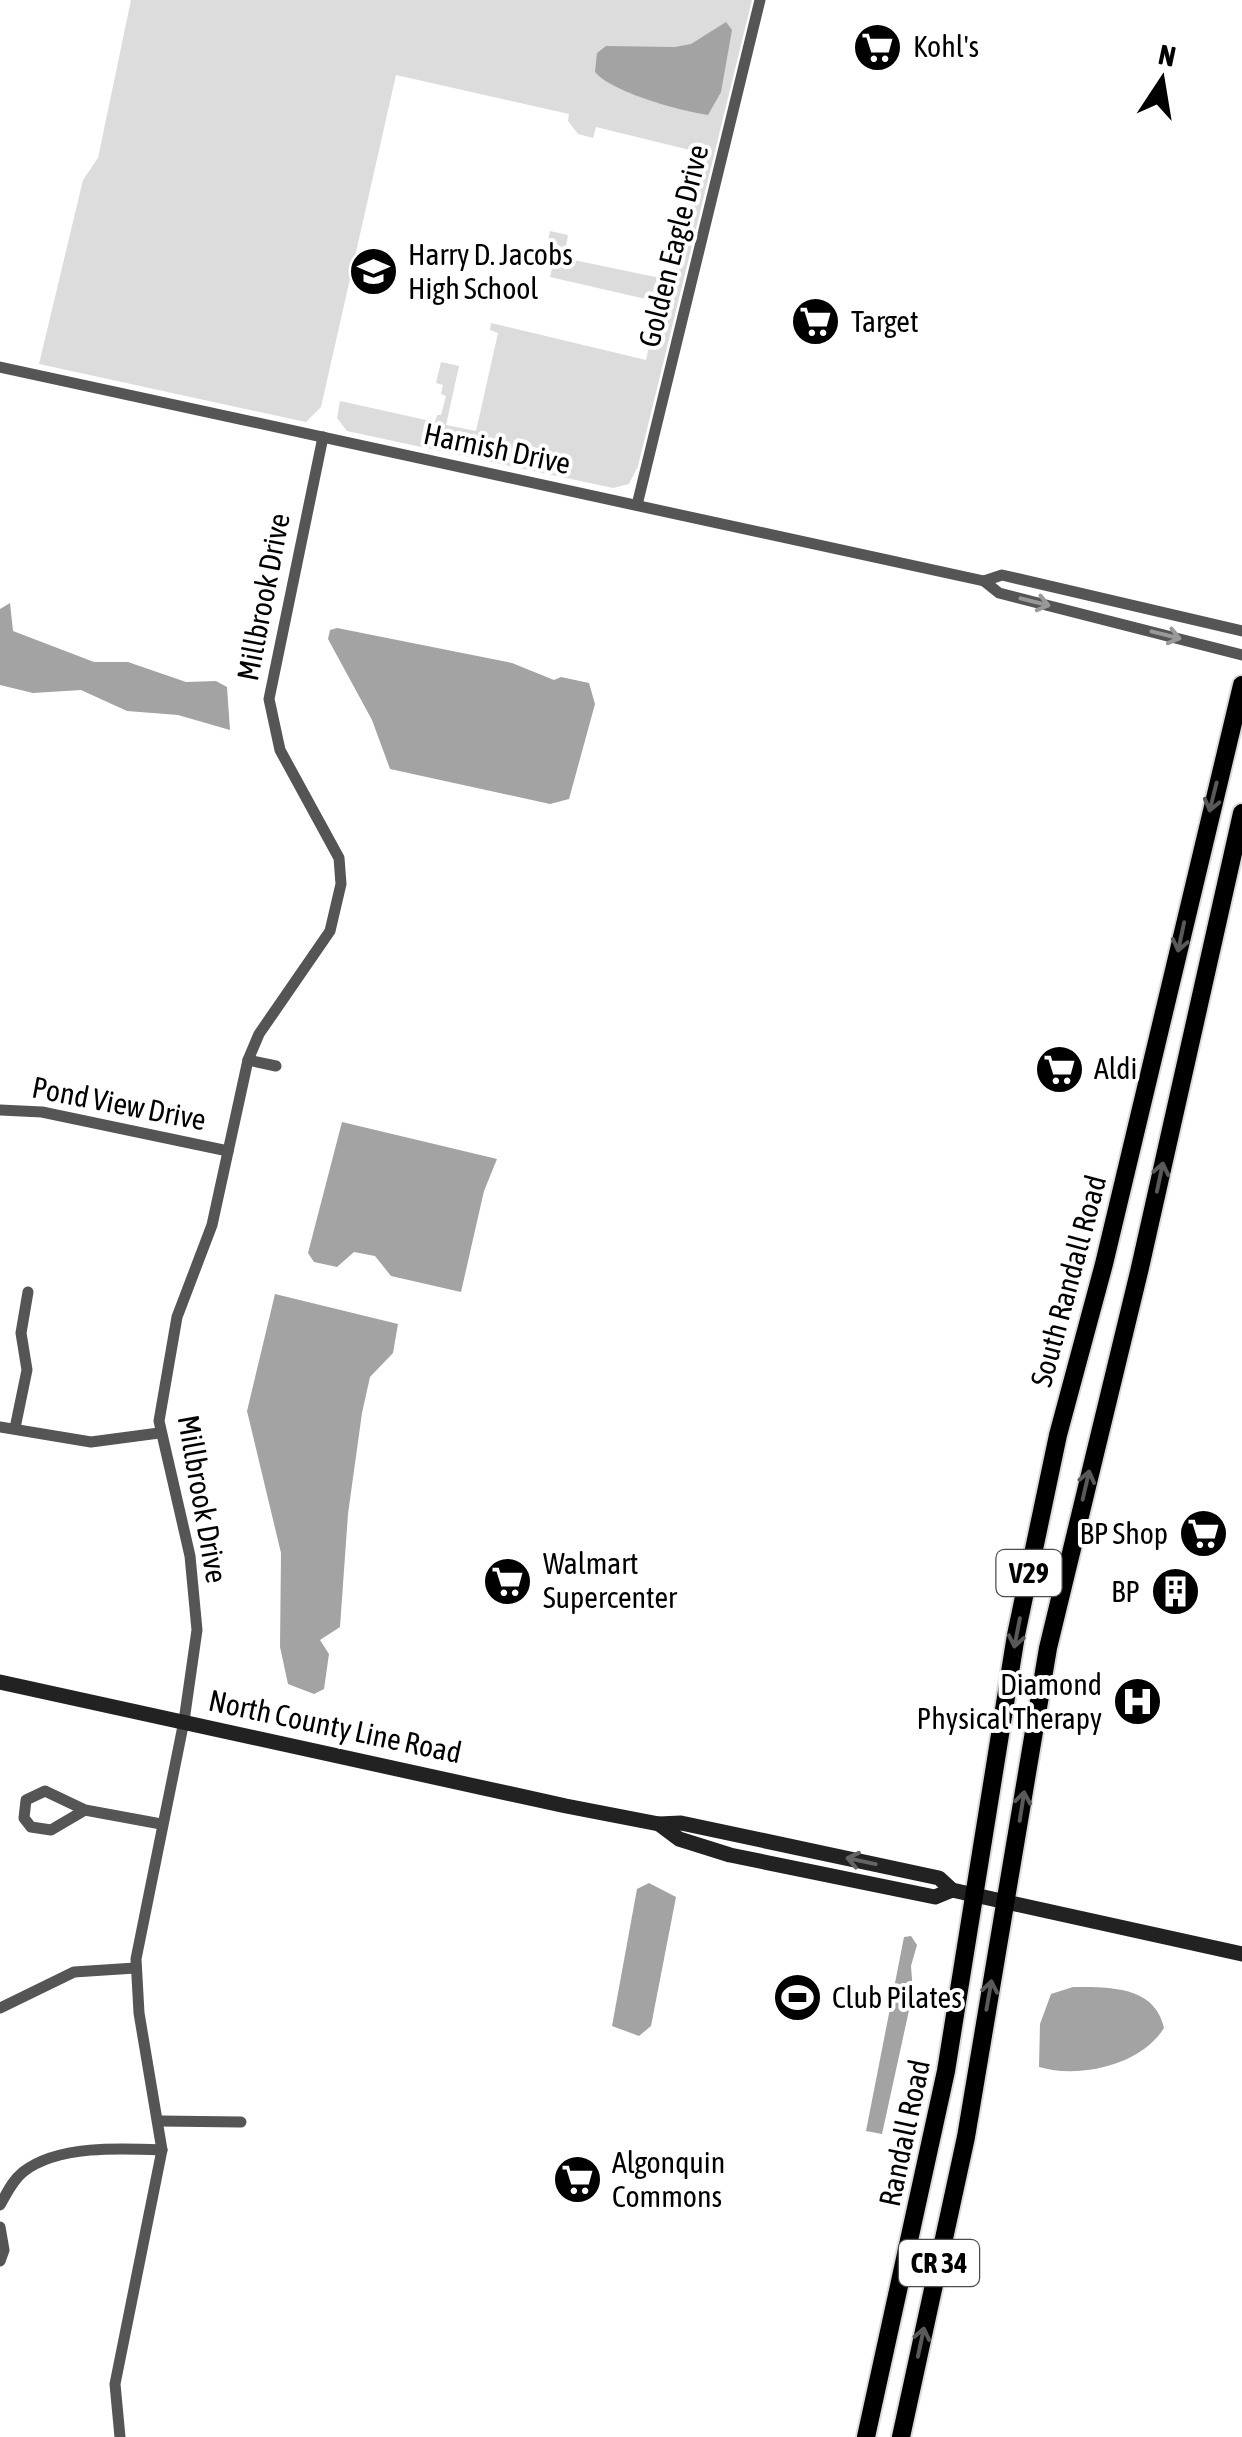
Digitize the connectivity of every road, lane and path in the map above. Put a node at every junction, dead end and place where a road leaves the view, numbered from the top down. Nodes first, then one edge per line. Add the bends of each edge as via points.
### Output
1 (760, 0) edge
2 (0, 367) edge
3 (323, 437) junction
4 (636, 505) junction
5 (984, 581) junction
6 (1242, 631) edge
7 (1242, 655) edge
8 (1242, 685) edge
9 (1242, 813) edge
10 (248, 1060) junction
11 (276, 1066) dead end
12 (0, 1110) edge
13 (228, 1151) junction
14 (28, 1292) dead end
15 (0, 1428) edge
16 (15, 1428) junction
17 (159, 1433) junction
18 (0, 1682) edge
19 (184, 1722) junction
20 (84, 1810) junction
21 (161, 1824) junction
22 (974, 1896) junction
23 (1006, 1902) junction
24 (1242, 1954) edge
25 (135, 1968) junction
26 (0, 2008) edge
27 (160, 2121) junction
28 (241, 2122) dead end
29 (162, 2150) junction
30 (0, 2205) edge
31 (0, 2227) edge
32 (0, 2260) edge
33 (120, 2437) edge
34 (866, 2437) edge
35 (900, 2437) edge

1 - 4 street, Golden Eagle Drive
2 - 3 street, Harnish Drive
3 - 4 street, Harnish Drive
3 - 10 street, Millbrook Drive via 269,700 280,750 338,858 341,884 330,930
4 - 5 street, Harnish Drive
5 - 6 street, Harnish Drive via 1002,576
5 -> 7 street, Harnish Drive via 999,593
8 -> 22 main road, South Randall Road / V29 via 1058,1435 1016,1636
23 -> 9 main road, South Randall Road / V29 via 1048,1648
10 - 11 street
10 - 13 street, Millbrook Drive
12 - 13 street, Pond View Drive via 32,1110
13 - 17 street, Millbrook Drive via 212,1226 177,1317
14 - 16 street via 21,1333 27,1370
15 - 16 street
16 - 17 street via 91,1442
17 - 19 street, Millbrook Drive via 194,1588 196,1635
18 - 19 street, North County Line Road
19 - 21 street, Millbrook Drive
19 - 22 street, North County Line Road via 658,1824 679,1839 730,1855 935,1897 952,1890
20 - 20 street via 44,1791 26,1800 24,1818 38,1830 51,1830
20 - 21 street
21 - 25 street, Millbrook Drive
22 - 23 street, North County Line Road
22 - 34 main road, Randall Road / CR 34 via 946,2071
23 - 24 street, North County Line Road
35 -> 23 main road, Randall Road / CR 34 via 966,2137
25 - 26 street via 74,1972
25 - 27 street, Millbrook Drive
27 - 28 street
27 - 29 street, Millbrook Drive
29 - 30 street via 113,2148 41,2162 19,2175
29 - 33 street, Millbrook Drive via 118,2367 114,2404
31 - 32 street

